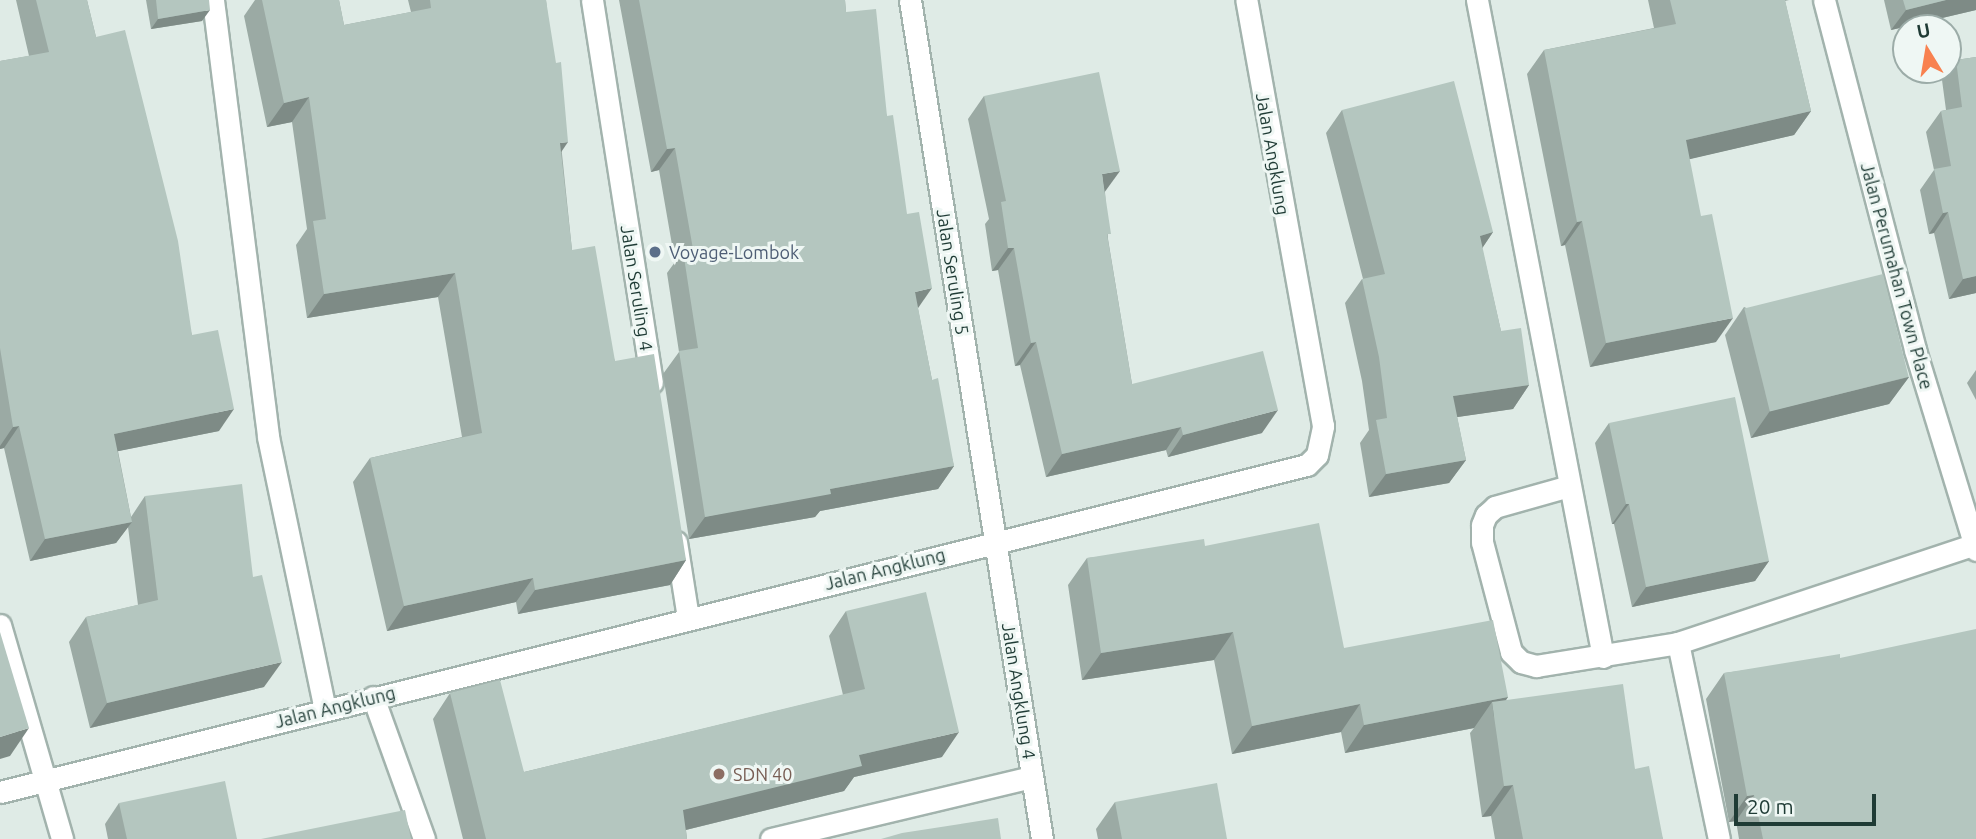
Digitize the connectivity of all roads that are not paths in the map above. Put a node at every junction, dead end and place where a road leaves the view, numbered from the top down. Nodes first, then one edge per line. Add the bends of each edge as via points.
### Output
1 (213, 0) edge
2 (592, 0) edge
3 (910, 0) edge
4 (1245, 0) edge
5 (1477, 0) edge
6 (1824, 0) edge
7 (654, 398) edge
8 (1569, 486) junction
9 (673, 522) edge
10 (995, 544) junction
11 (1975, 546) edge
12 (688, 618) junction
13 (0, 625) edge
14 (1678, 643) junction
15 (1603, 657) junction
16 (373, 697) junction
17 (325, 709) junction
18 (1032, 777) junction
19 (45, 781) junction
20 (0, 792) edge
21 (62, 839) edge
22 (424, 839) edge
23 (771, 839) edge
24 (1042, 839) edge
25 (1719, 839) edge

1 - 17 street via 268,437
2 - 7 street, Jalan Seruling 4
3 - 10 street, Jalan Seruling 5
4 - 10 street, Jalan Angklung via 1323,426 1317,455 1296,469
5 - 8 street
6 - 11 street, Jalan Perumahan Town Place via 1915,350
8 - 15 street
8 - 15 street via 1495,507 1486,514 1482,542 1511,652 1521,662 1536,666
9 - 12 street
10 - 12 street, Jalan Angklung
10 - 18 street, Jalan Angklung 4
11 - 14 street
12 - 16 street, Jalan Angklung
13 - 19 street
14 - 15 street
14 - 25 street
16 - 17 street, Jalan Angklung
16 - 22 street
17 - 19 street, Jalan Angklung
18 - 23 street
18 - 24 street, Jalan Angklung 4
19 - 20 street, Jalan Angklung
19 - 21 street

